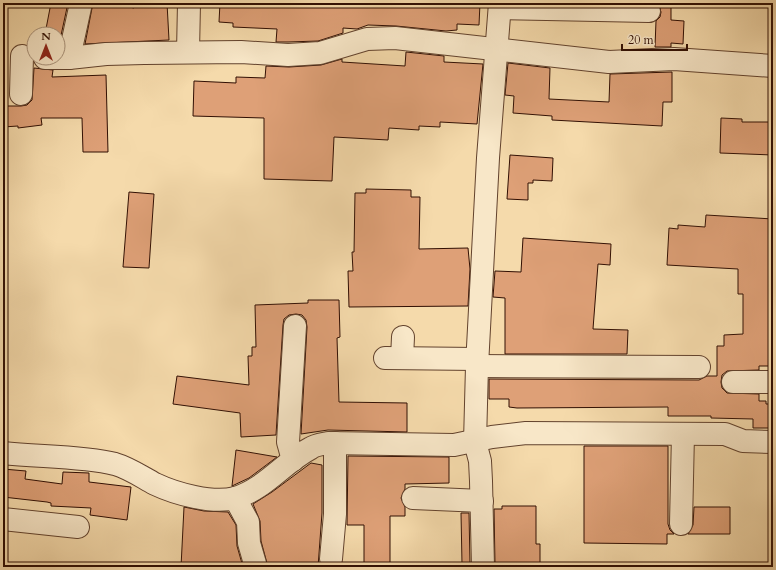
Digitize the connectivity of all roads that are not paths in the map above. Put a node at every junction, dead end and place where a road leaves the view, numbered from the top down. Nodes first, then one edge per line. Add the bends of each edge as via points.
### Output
1 (80, 3) edge
2 (189, 3) edge
3 (500, 5) edge
4 (649, 11) dead end
5 (496, 50) junction
6 (188, 52) junction
7 (20, 56) edge
8 (69, 58) joint
9 (773, 66) edge
10 (21, 94) dead end
11 (295, 326) dead end
12 (397, 351) dead end
13 (477, 363) junction
14 (699, 367) dead end
15 (734, 382) dead end
16 (773, 382) edge
17 (683, 434) junction
18 (475, 442) junction
19 (773, 442) edge
20 (335, 443) junction
21 (3, 454) edge
22 (294, 460) junction
23 (235, 498) junction
24 (413, 498) dead end
25 (482, 501) junction
26 (3, 519) edge
27 (681, 524) dead end
28 (78, 527) dead end
29 (331, 559) dead end
30 (256, 567) edge
31 (483, 567) edge

1 - 8 street
2 - 6 street
3 - 4 street
3 - 5 street
5 - 6 street via 395,38 367,39 320,53 288,55
5 - 9 street via 609,62 674,59
5 - 13 street
6 - 8 street via 106,54
7 - 10 street
11 - 22 street via 288,442
12 - 13 street
13 - 14 street
13 - 18 street
15 - 16 street
17 - 18 street via 526,433
17 - 19 street via 725,434 743,441
17 - 27 street
18 - 20 street via 454,445
18 - 25 street via 480,461
20 - 22 street via 311,447
20 - 29 street via 335,514
21 - 23 street via 110,464 134,472 178,493 197,498
22 - 23 street via 258,487
23 - 30 street via 248,522 249,543
24 - 25 street
25 - 31 street
26 - 28 street

